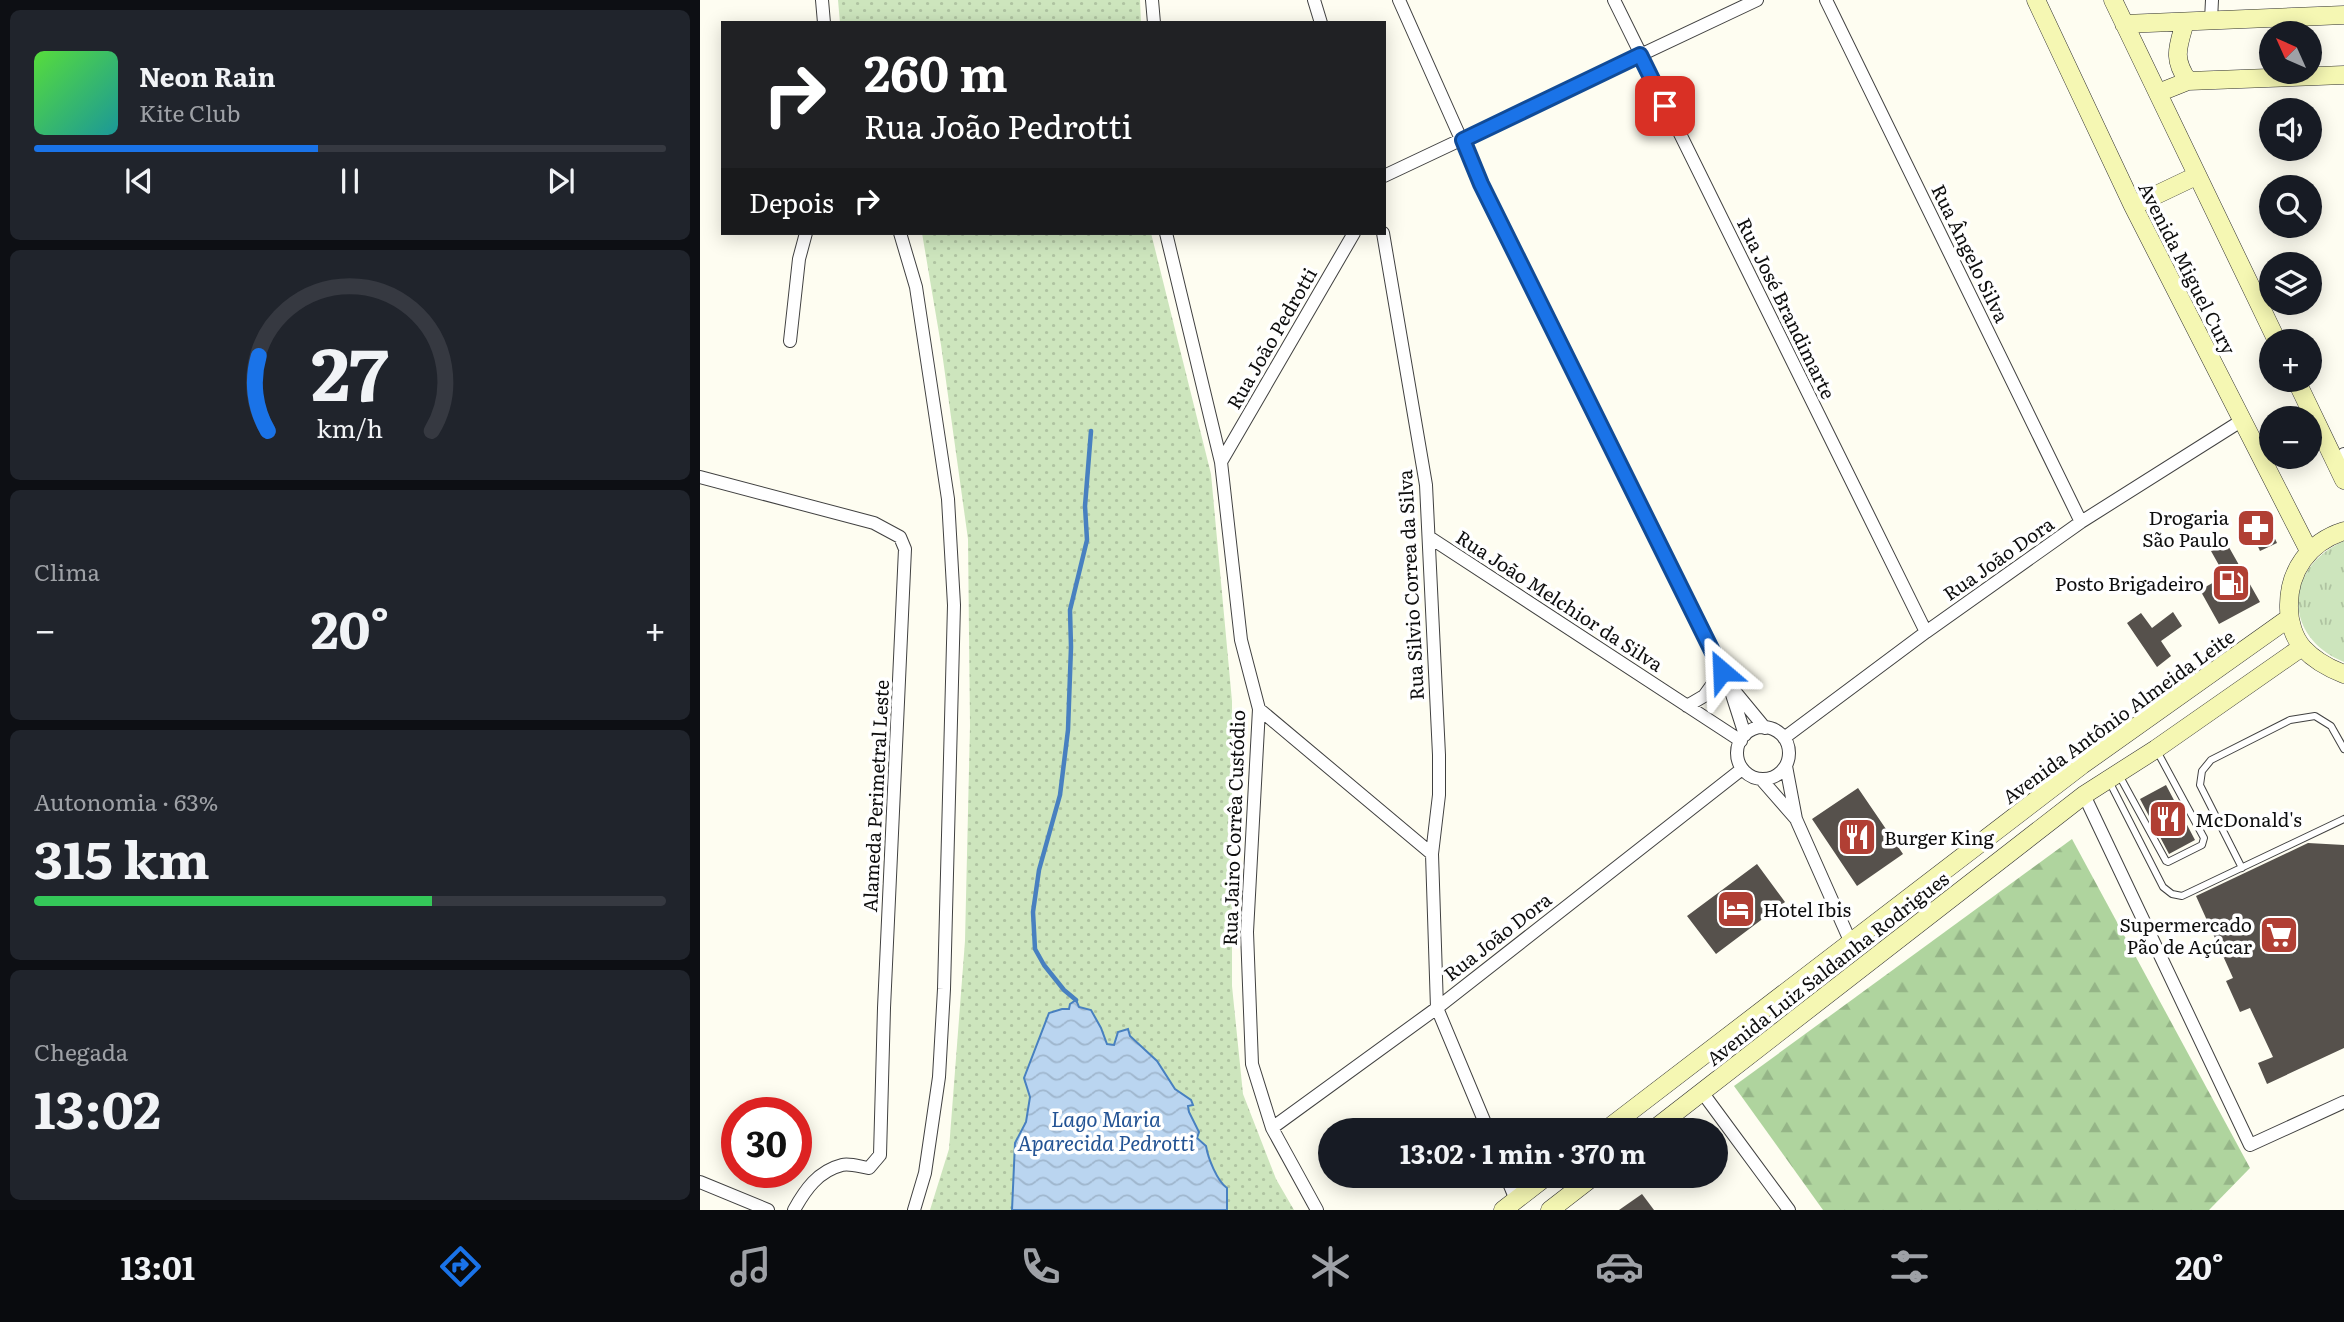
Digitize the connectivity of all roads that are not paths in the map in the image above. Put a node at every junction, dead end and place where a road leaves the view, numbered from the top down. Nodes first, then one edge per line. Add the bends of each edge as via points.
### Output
1 (822, 0) edge
2 (1152, 0) edge
3 (1314, 0) edge
4 (1399, 0) edge
5 (1614, 0) edge
6 (1757, 0) edge
7 (1826, 0) edge
8 (2036, 0) edge
9 (2113, 0) edge
10 (2212, 0) edge
11 (2344, 15) edge
12 (2211, 20) junction
13 (824, 21) edge
14 (1154, 21) edge
15 (1320, 21) edge
16 (2185, 22) junction
17 (2124, 24) junction
18 (1640, 55) junction
19 (2344, 75) edge
20 (2188, 81) junction
21 (2158, 93) junction
22 (1463, 140) junction
23 (1386, 175) edge
24 (2196, 176) junction
25 (2133, 206) junction
26 (805, 235) edge
27 (901, 235) edge
28 (1166, 235) edge
29 (1353, 235) edge
30 (1383, 235) edge
31 (2271, 329) edge
32 (790, 341) dead end
33 (2302, 392) edge
34 (2241, 421) junction
35 (2344, 454) edge
36 (1221, 462) junction
37 (700, 477) edge
38 (2343, 477) edge
39 (2081, 522) junction
40 (2344, 531) edge
41 (1429, 537) junction
42 (2309, 551) junction
43 (2289, 618) junction
44 (1926, 632) junction
45 (2302, 647) junction
46 (2344, 674) edge
47 (1725, 677) junction
48 (1687, 706) junction
49 (1259, 709) junction
50 (1765, 728) junction
51 (1743, 738) junction
52 (1784, 738) junction
53 (2156, 749) junction
54 (2344, 749) edge
55 (1786, 766) junction
56 (1742, 769) junction
57 (2113, 776) junction
58 (1761, 779) junction
59 (2084, 795) junction
60 (1796, 819) junction
61 (2344, 819) edge
62 (1432, 854) junction
63 (2242, 868) junction
64 (1851, 943) junction
65 (1437, 1008) junction
66 (1702, 1092) junction
67 (2344, 1102) edge
68 (1483, 1118) edge
69 (1622, 1118) edge
70 (1668, 1118) edge
71 (1272, 1128) junction
72 (700, 1182) edge
73 (1532, 1188) edge
74 (1578, 1188) edge
75 (1510, 1205) edge
76 (768, 1210) edge
77 (794, 1210) edge
78 (914, 1210) edge
79 (1317, 1210) edge
80 (1550, 1210) edge
81 (1789, 1210) edge

1 - 13 street
2 - 14 street
3 - 15 street
4 - 22 street
5 - 18 street, Rua José Brandimarte
6 - 18 street
7 - 39 street, Rua Ângelo Silva
8 - 25 main road, Avenida Miguel Cury
9 - 17 main road
10 - 12 street
11 - 12 main road
12 - 16 main road
16 - 17 main road
16 - 20 main road via 2176,54
17 - 21 main road
18 - 22 street
18 - 44 street, Rua José Brandimarte
19 - 20 main road
20 - 21 main road
21 - 24 main road
22 - 23 street
22 - 47 street
24 - 25 main road
24 - 31 main road
25 - 34 main road, Avenida Miguel Cury
26 - 32 street
27 - 78 street via 916,287 948,499 954,605 939,1077 925,1173
28 - 36 street, Rua Jairo Corrêa Custódio
29 - 36 street, Rua João Pedrotti
30 - 41 street, Rua Silvio Correa da Silva via 1426,485
33 - 38 main road
34 - 39 street, Rua João Dora
34 - 42 main road, Avenida Miguel Cury
35 - 38 street
36 - 49 street, Rua Jairo Corrêa Custódio via 1241,640
37 - 77 street, Alameda Perimetral Leste via 874,523 900,537 905,549 880,1155 869,1168 844,1164 821,1174
39 - 44 street, Rua João Dora
40 - 42 main road
41 - 48 street, Rua João Melchior da Silva
41 - 62 street, Rua Silvio Correa da Silva via 1439,755
42 - 43 main road via 2295,571 2288,594
43 - 45 main road
43 - 64 main road, Avenida Antônio Almeida Leite via 2082,765
44 - 52 street, Rua João Dora
45 - 46 main road via 2323,665
45 - 53 main road, Avenida Luiz Saldanha Rodrigues
47 - 48 street
47 - 50 street
47 - 51 street
48 - 51 street, Rua João Melchior da Silva
49 - 62 street
49 - 71 street, Rua Jairo Corrêa Custódio via 1248,944 1252,1064
50 - 51 street
50 - 52 street
51 - 56 street via 1737,755
52 - 55 street via 1789,751
53 - 57 main road, Avenida Luiz Saldanha Rodrigues
53 - 57 lane via 2204,838 2202,845 2166,861
54 - 63 lane via 2331,726 2315,716 2290,720 2211,760 2202,771 2200,785
55 - 58 street via 1775,776
55 - 60 street
56 - 58 street
56 - 65 street, Rua João Dora
57 - 59 main road, Avenida Luiz Saldanha Rodrigues
57 - 63 lane via 2163,887 2172,894 2182,896
58 - 60 street
59 - 66 main road, Avenida Luiz Saldanha Rodrigues
59 - 67 street via 2250,1145
60 - 64 street
61 - 63 lane
62 - 65 street, Rua Silvio Correa da Silva
64 - 69 main road, Avenida Antônio Almeida Leite
65 - 68 street, Rua Silvio Correa da Silva
65 - 71 street, Rua João Dora
66 - 70 main road, Avenida Luiz Saldanha Rodrigues
66 - 81 street
71 - 79 street, Rua Jairo Corrêa Custódio
72 - 76 street
73 - 75 main road
74 - 80 main road

